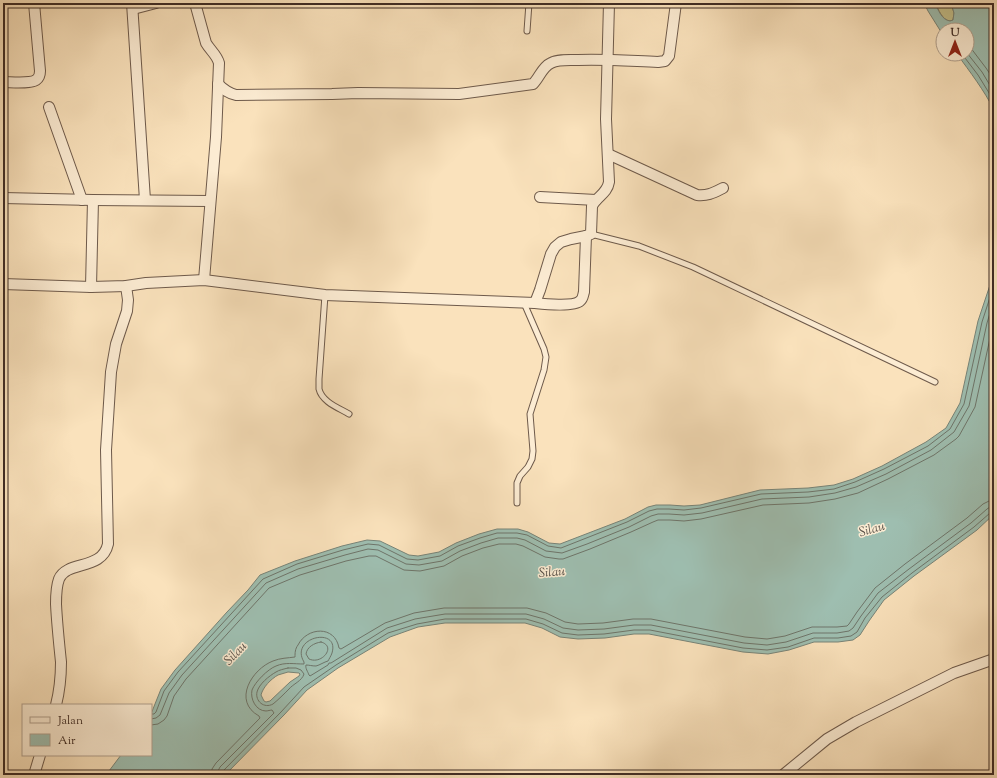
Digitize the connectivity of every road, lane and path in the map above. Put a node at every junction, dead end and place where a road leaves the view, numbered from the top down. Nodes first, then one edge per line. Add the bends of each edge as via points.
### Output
1 (34, 3) edge
2 (156, 3) edge
3 (195, 3) edge
4 (529, 3) edge
5 (609, 3) edge
6 (676, 3) edge
7 (133, 6) edge
8 (527, 31) dead end
9 (607, 59) junction
10 (3, 82) edge
11 (218, 84) junction
12 (49, 107) dead end
13 (608, 154) junction
14 (723, 188) dead end
15 (540, 197) dead end
16 (3, 198) edge
17 (82, 200) junction
18 (93, 200) junction
19 (145, 200) junction
20 (596, 200) junction
21 (210, 201) junction
22 (588, 235) junction
23 (204, 280) junction
24 (3, 284) edge
25 (126, 286) junction
26 (91, 287) junction
27 (325, 295) junction
28 (529, 303) junction
29 (935, 382) dead end
30 (350, 414) dead end
31 (517, 503) dead end
32 (994, 659) edge
33 (56, 704) edge
34 (40, 756) edge
35 (34, 775) edge
36 (783, 775) edge

1 - 10 street via 40,71 38,79 30,82
2 - 7 street
3 - 11 street via 206,43 218,60
4 - 8 lane
5 - 9 street
6 - 9 street via 669,56 665,61
7 - 19 street
9 - 11 street via 552,62 545,67 533,84 459,94 236,95 228,93
9 - 13 street
11 - 21 street
12 - 17 street
13 - 14 street via 697,195 704,196
13 - 20 street via 608,186
15 - 20 street
16 - 17 street
17 - 18 street
18 - 19 street
18 - 26 street
19 - 21 street
20 - 22 street via 592,206
21 - 23 street
22 - 28 street via 561,242 555,247 540,290
22 - 28 street via 584,292 581,300 562,304
22 - 29 lane via 639,246 693,267
23 - 25 street
23 - 27 street
24 - 26 street
25 - 26 street
25 - 33 street via 127,311 116,344 111,372 106,450 107,550 97,560 69,570 59,578 56,595 61,664
27 - 28 street
27 - 30 lane via 320,390 330,403
28 - 31 lane via 546,357 530,414 532,459 518,480
32 - 36 street via 954,673 850,725 821,744
34 - 35 street

